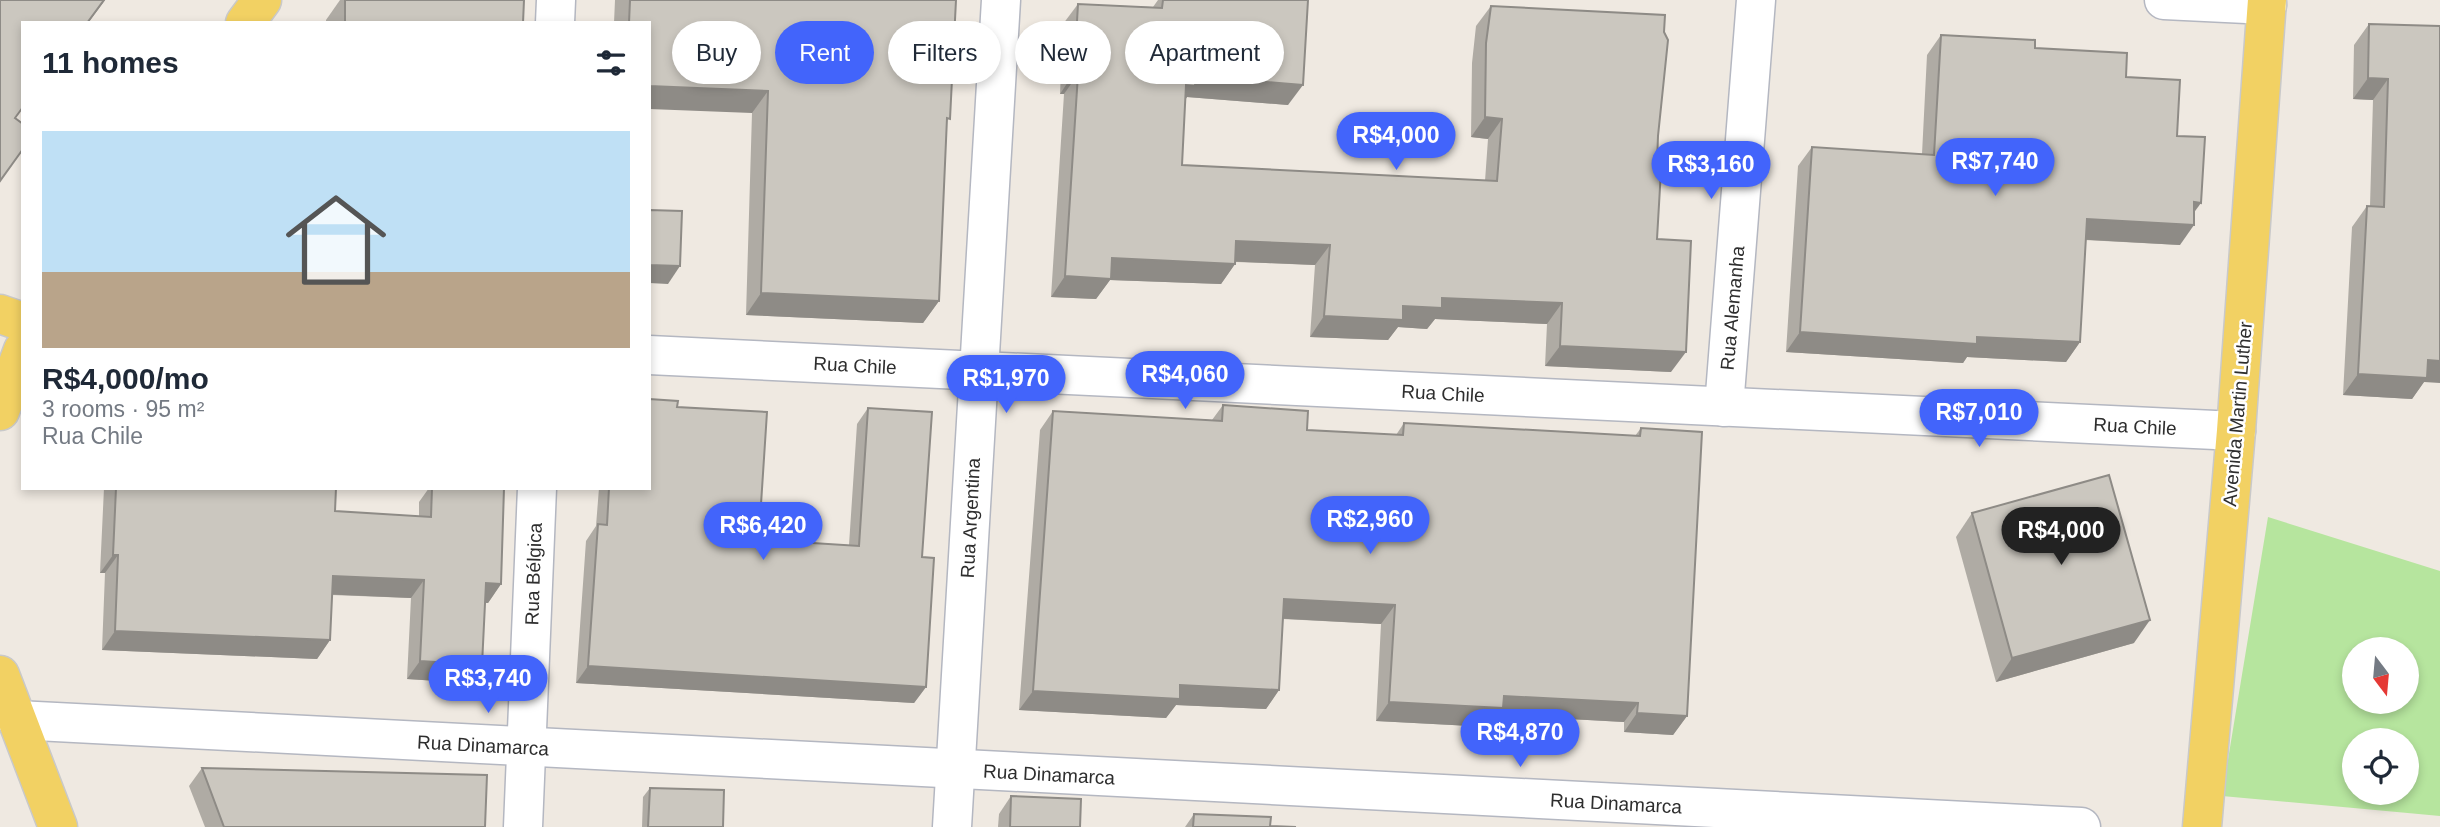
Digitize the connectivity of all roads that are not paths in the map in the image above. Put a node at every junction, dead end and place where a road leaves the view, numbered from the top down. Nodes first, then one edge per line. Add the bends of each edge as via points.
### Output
1 (262, 0) edge
2 (556, 0) edge
3 (1001, 0) edge
4 (1756, 0) edge
5 (2164, 0) edge
6 (2267, 3) edge
7 (246, 21) edge
8 (555, 21) edge
9 (0, 314) edge
10 (21, 321) edge
11 (21, 355) edge
12 (651, 355) edge
13 (979, 371) junction
14 (1724, 407) junction
15 (0, 411) edge
16 (2236, 431) junction
17 (537, 490) edge
18 (0, 675) edge
19 (9, 720) edge
20 (526, 747) junction
21 (955, 769) junction
22 (1725, 818) edge
23 (58, 827) edge
24 (523, 827) edge
25 (952, 827) edge
26 (2081, 827) edge
27 (2202, 827) edge

1 - 7 main road
2 - 8 street
3 - 13 street, Rua Argentina
4 - 14 street, Rua Alemanha
5 - 6 street
6 - 16 main road, Avenida Martin Luther
9 - 10 main road
11 - 15 main road
12 - 13 street, Rua Chile
13 - 14 street, Rua Chile
13 - 21 street, Rua Argentina
14 - 16 street, Rua Chile
16 - 27 main road, Avenida Martin Luther
17 - 20 street, Rua Bélgica
18 - 19 main road
19 - 20 street, Rua Dinamarca
19 - 23 main road
20 - 21 street, Rua Dinamarca
20 - 24 street, Rua Bélgica
21 - 22 street, Rua Dinamarca
21 - 25 street, Rua Argentina
22 - 26 street, Rua Dinamarca

